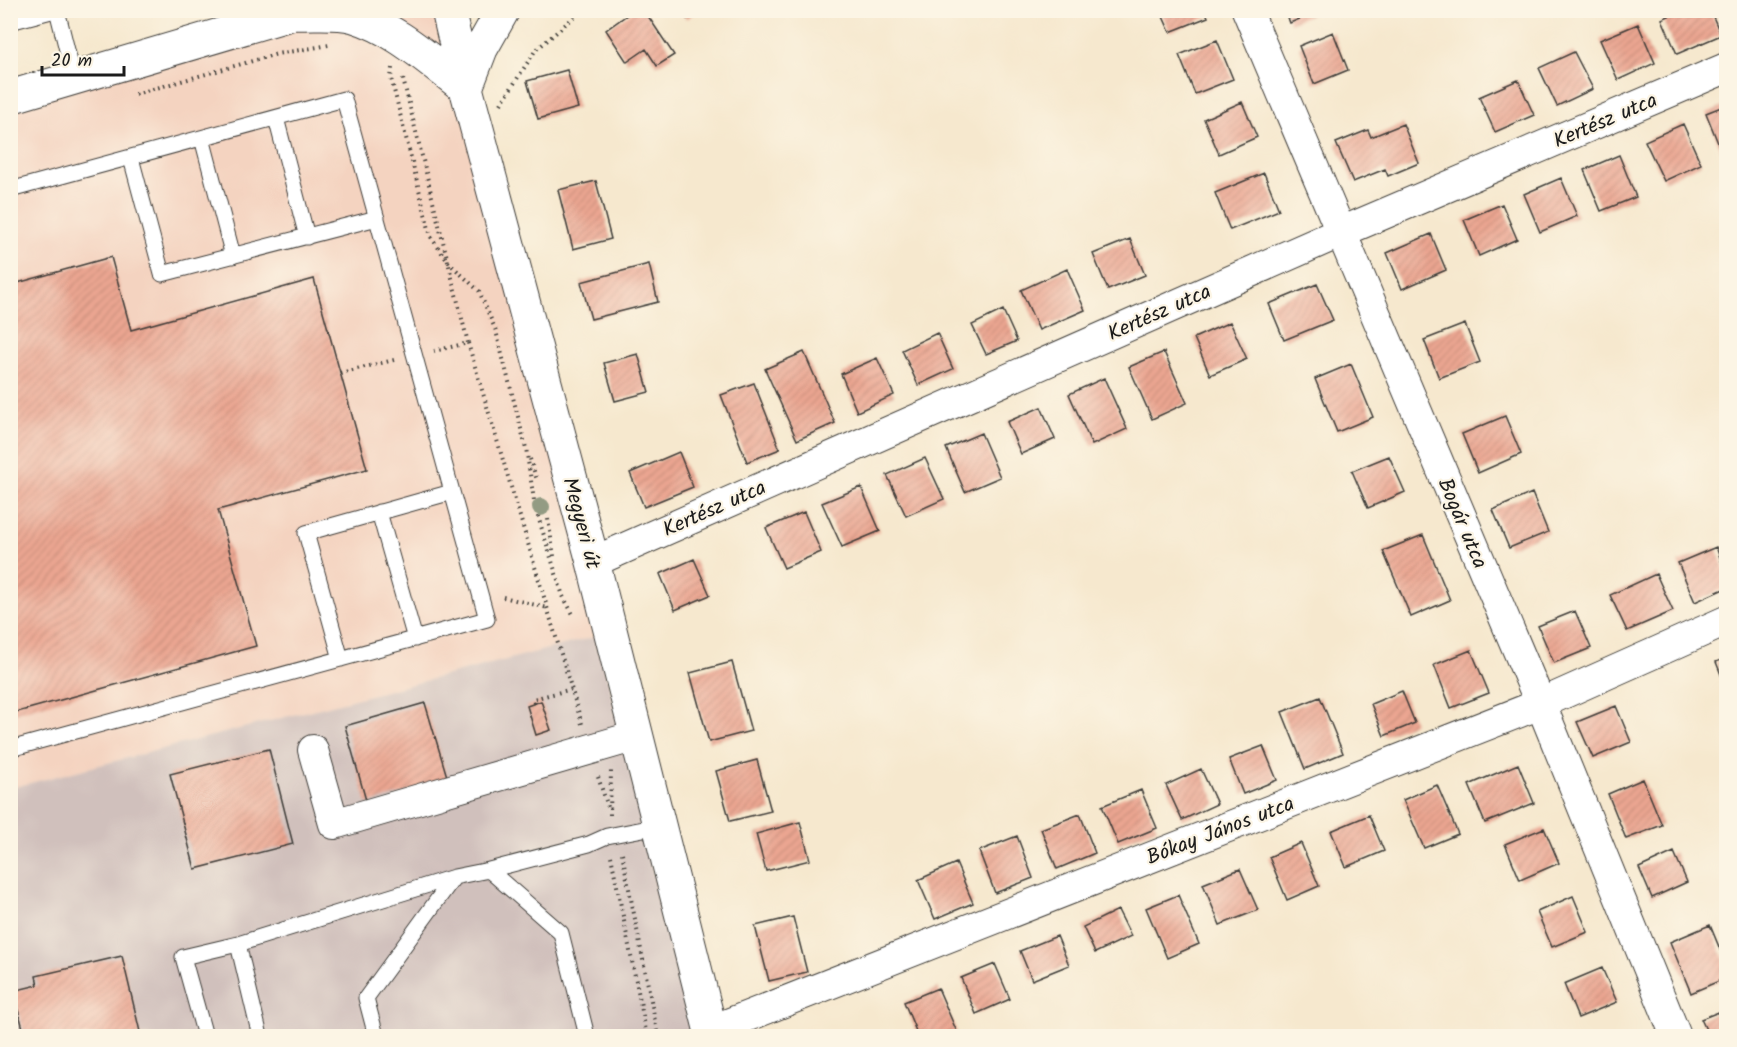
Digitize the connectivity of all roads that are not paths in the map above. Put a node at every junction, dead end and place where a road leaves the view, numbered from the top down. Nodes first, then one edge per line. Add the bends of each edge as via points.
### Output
1 (56, 10) edge
2 (448, 10) edge
3 (503, 10) edge
4 (1247, 10) edge
5 (299, 11) edge
6 (10, 22) edge
7 (1726, 68) edge
8 (74, 78) junction
9 (466, 88) junction
10 (10, 97) edge
11 (276, 118) junction
12 (202, 138) junction
13 (131, 158) junction
14 (10, 190) edge
15 (377, 218) junction
16 (1339, 233) junction
17 (307, 237) junction
18 (233, 256) junction
19 (452, 492) junction
20 (379, 512) junction
21 (593, 561) junction
22 (1726, 621) edge
23 (415, 639) junction
24 (341, 660) junction
25 (1540, 704) junction
26 (610, 743) junction
27 (10, 749) edge
28 (313, 750) dead end
29 (659, 826) junction
30 (489, 870) junction
31 (454, 877) junction
32 (238, 944) junction
33 (711, 1034) edge
34 (205, 1036) edge
35 (260, 1036) edge
36 (376, 1036) edge
37 (587, 1036) edge
38 (1677, 1036) edge

1 - 6 lane
1 - 8 lane
2 - 9 street, Megyeri út
3 - 9 street via 481,49
4 - 16 street, Bogár utca
5 - 8 street
5 - 9 street via 352,15 381,27
7 - 16 street, Kertész utca
8 - 10 street
9 - 21 street, Megyeri út
11 - 12 lane
11 - 15 lane via 345,99
11 - 17 lane
12 - 13 lane
12 - 18 lane
13 - 14 lane
13 - 18 lane via 162,274
15 - 17 lane
15 - 19 lane
16 - 21 street, Kertész utca
16 - 25 street, Bogár utca
17 - 18 lane
19 - 20 lane
19 - 23 lane via 487,620
20 - 23 lane
20 - 24 lane via 306,532
21 - 26 street, Megyeri út
22 - 25 street, Bókay János utca
23 - 24 lane
24 - 27 lane
25 - 33 street, Bókay János utca
25 - 38 street, Bogár utca
26 - 28 street via 334,824
26 - 29 street, Megyeri út
29 - 30 lane
29 - 33 street, Megyeri út
30 - 31 lane
30 - 37 lane via 561,933
31 - 32 lane
31 - 36 lane via 366,998
32 - 34 lane via 183,957
32 - 35 lane

